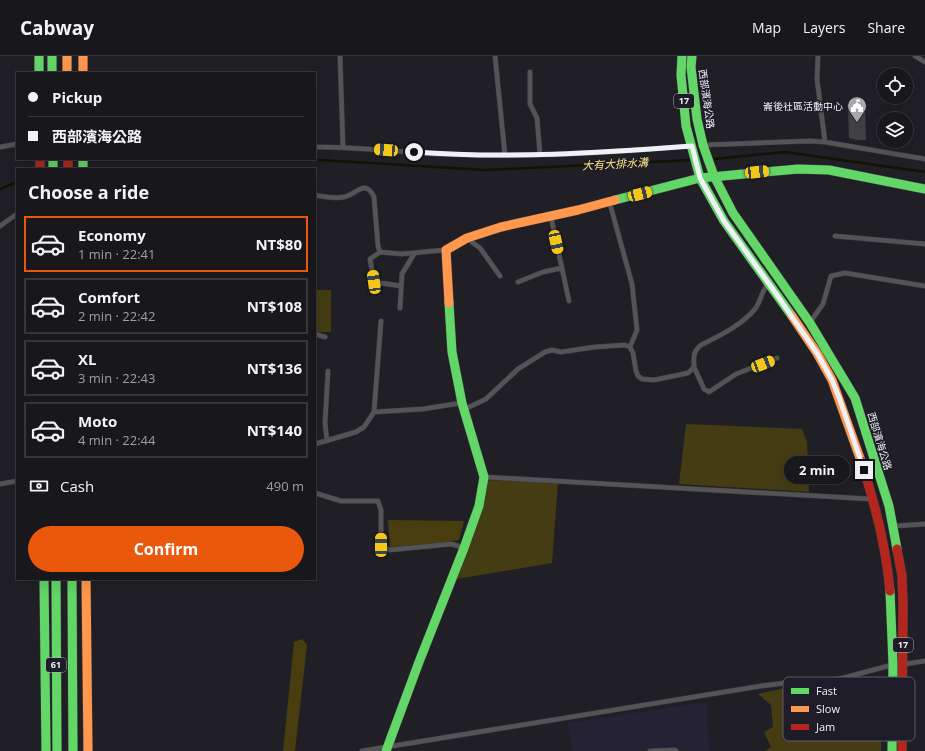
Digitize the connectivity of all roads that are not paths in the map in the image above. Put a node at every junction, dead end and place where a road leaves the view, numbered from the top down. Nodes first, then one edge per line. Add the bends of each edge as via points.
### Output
1 (39, 56) edge
2 (52, 56) edge
3 (67, 56) edge
4 (83, 56) edge
5 (340, 56) edge
6 (495, 56) edge
7 (682, 56) edge
8 (692, 56) edge
9 (818, 56) edge
10 (915, 56) edge
11 (925, 62) edge
12 (40, 72) edge
13 (52, 72) edge
14 (67, 72) edge
15 (83, 72) edge
16 (530, 72) dead end
17 (824, 142) junction
18 (16, 144) edge
19 (703, 145) junction
20 (692, 146) junction
21 (0, 147) edge
22 (316, 147) edge
23 (342, 147) junction
24 (505, 155) junction
25 (540, 155) junction
26 (925, 159) edge
27 (714, 176) junction
28 (700, 178) junction
29 (925, 188) edge
30 (316, 195) edge
31 (609, 202) junction
32 (16, 215) edge
33 (551, 216) junction
34 (0, 226) edge
35 (835, 236) dead end
36 (467, 238) junction
37 (925, 244) edge
38 (446, 250) junction
39 (380, 252) junction
40 (414, 254) junction
41 (562, 268) junction
42 (500, 276) dead end
43 (518, 282) dead end
44 (769, 283) junction
45 (401, 286) junction
46 (925, 286) edge
47 (569, 301) dead end
48 (400, 308) dead end
49 (381, 321) dead end
50 (810, 323) junction
51 (316, 334) edge
52 (326, 337) dead end
53 (630, 348) junction
54 (777, 358) dead end
55 (694, 367) junction
56 (328, 371) dead end
57 (463, 406) junction
58 (374, 412) junction
59 (327, 441) junction
60 (316, 444) edge
61 (484, 477) junction
62 (16, 481) edge
63 (0, 484) edge
64 (316, 493) edge
65 (872, 499) junction
66 (925, 524) edge
67 (893, 532) junction
68 (881, 534) junction
69 (464, 548) junction
70 (44, 580) edge
71 (56, 580) edge
72 (72, 580) edge
73 (86, 580) edge
74 (925, 661) edge
75 (893, 664) junction
76 (903, 665) junction
77 (846, 677) edge
78 (893, 677) edge
79 (903, 677) edge
80 (783, 683) edge
81 (892, 741) edge
82 (902, 741) edge
83 (387, 749) edge
84 (46, 751) edge
85 (57, 751) edge
86 (73, 751) edge
87 (88, 751) edge
88 (362, 751) edge
89 (650, 751) edge
90 (676, 751) edge
91 (892, 751) edge
92 (902, 751) edge

1 - 12 main road
2 - 13 main road
3 - 14 main road
4 - 15 main road
5 - 23 lane
6 - 24 lane
7 - 20 main road, 17 via 685,118
8 - 19 main road, 西部濱海公路 / 17 via 697,119
9 - 17 lane via 817,79
10 - 11 lane
16 - 25 lane via 530,104 537,118
17 - 19 lane
17 - 26 lane
18 - 21 lane
19 - 20 lane
19 - 27 main road, 17
20 - 25 lane
20 - 28 main road, 17
22 - 23 lane
23 - 24 lane via 443,154
24 - 25 lane
27 - 28 main road
27 - 29 main road via 798,169 829,170
27 - 50 main road, 西部濱海公路 / 17 via 733,213
28 - 31 main road
28 - 44 main road, 17 via 724,221
30 - 39 lane via 346,197 358,188 371,192 374,197
31 - 33 main road
31 - 53 lane via 632,284 637,330
32 - 34 lane
33 - 36 main road via 501,227
33 - 41 lane
35 - 37 lane
36 - 38 main road
36 - 42 lane via 480,248
38 - 40 lane
38 - 57 main road via 452,352
39 - 40 lane
39 - 45 lane via 370,259 374,282
40 - 45 lane via 402,274
41 - 43 lane
41 - 47 lane
44 - 55 lane via 756,307 745,319 695,350
44 - 65 main road, 17 via 817,353 832,380
45 - 48 lane
46 - 50 lane via 845,273 831,276 823,304
49 - 58 lane
50 - 67 main road, 西部濱海公路 / 17 via 855,398 889,506
51 - 52 lane
53 - 55 lane via 636,371 642,379 654,380 688,373
53 - 57 lane via 625,345 545,352 518,369 486,399
54 - 55 lane via 736,374 709,392 704,389
56 - 59 lane via 325,423
57 - 58 lane
57 - 61 main road
58 - 59 lane via 364,427 356,432
59 - 60 lane
61 - 65 lane
61 - 69 main road via 478,506
62 - 63 lane
64 - 69 lane via 341,501 378,501 381,510 381,545 389,550 451,544
65 - 68 main road, 17
66 - 67 lane
67 - 68 lane
67 - 76 main road, 西部濱海公路 / 17 via 902,576
68 - 75 main road, 17 via 888,564
69 - 83 main road
70 - 84 main road
71 - 85 main road, 61
72 - 86 main road, 61
73 - 87 main road
74 - 76 lane
75 - 76 lane
75 - 77 lane
75 - 78 main road, 17
76 - 79 main road, 西部濱海公路 / 17
80 - 83 lane
81 - 91 main road, 17
82 - 92 main road, 西部濱海公路 / 17
83 - 88 lane
89 - 90 lane

